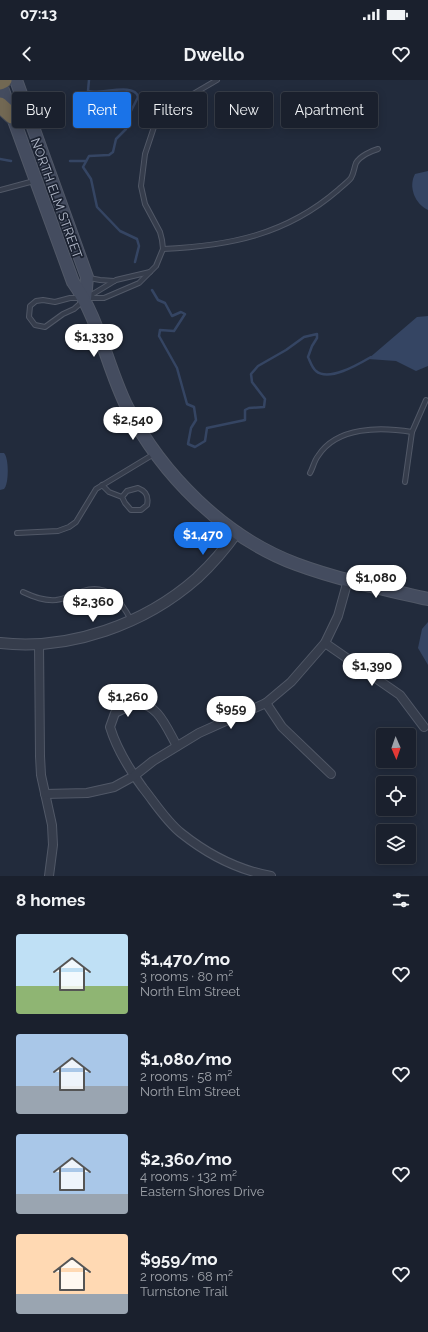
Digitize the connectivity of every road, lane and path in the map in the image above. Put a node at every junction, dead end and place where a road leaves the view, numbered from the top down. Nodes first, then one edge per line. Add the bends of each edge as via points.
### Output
1 (4, 80) edge
2 (16, 80) edge
3 (217, 80) edge
4 (0, 82) edge
5 (0, 106) edge
6 (12, 116) joint
7 (16, 128) edge
8 (378, 149) dead end
9 (36, 180) junction
10 (0, 190) edge
11 (163, 249) junction
12 (150, 272) junction
13 (87, 277) junction
14 (116, 280) junction
15 (85, 299) junction
16 (426, 400) dead end
17 (412, 432) junction
18 (156, 453) junction
19 (310, 473) dead end
20 (405, 482) dead end
21 (102, 485) junction
22 (122, 497) junction
23 (237, 532) junction
24 (17, 533) dead end
25 (348, 580) junction
26 (23, 592) dead end
27 (428, 599) edge
28 (132, 620) junction
29 (0, 643) edge
30 (324, 643) junction
31 (39, 644) junction
32 (266, 704) junction
33 (424, 727) dead end
34 (177, 746) junction
35 (331, 774) dead end
36 (134, 776) junction
37 (45, 794) junction
38 (50, 876) edge
39 (270, 876) edge

1 - 4 highway
2 - 13 main road, NORTH ELM STREET
3 - 11 lane via 164,111 154,127 145,154 141,186 145,204 160,232
4 - 6 main road, NORTH ELM STREET
5 - 6 highway
7 - 9 main road, NORTH ELM STREET
8 - 11 lane via 370,151 357,161 351,178 330,196 281,227 253,237 202,247
9 - 10 lane
9 - 15 main road, NORTH ELM STREET via 73,282
11 - 12 lane
12 - 14 lane
12 - 15 lane via 139,283 120,292 104,298
13 - 14 lane via 104,281
13 - 15 main road, NORTH ELM STREET
14 - 15 lane
15 - 15 lane via 70,298 55,302 39,300 30,306 29,317 35,326 45,327
15 - 18 main road, NORTH ELM STREET via 119,389 138,426
16 - 17 lane
17 - 19 lane via 351,432 332,441 318,456
17 - 20 lane
18 - 21 lane
18 - 23 main road, NORTH ELM STREET via 204,506
21 - 22 lane
21 - 24 lane via 96,489 76,522 69,527 58,531
22 - 22 lane via 127,491 138,488 146,492 147,505 141,510 131,510
23 - 25 main road, NORTH ELM STREET via 295,564
23 - 28 street via 197,578 160,606
25 - 27 main road, NORTH ELM STREET
25 - 30 street via 338,616
26 - 28 lane via 39,599 55,600 85,591 101,590 123,604
28 - 31 street via 83,637
29 - 31 street
30 - 32 street via 291,682
30 - 33 street via 400,695
31 - 37 street via 40,756
32 - 34 street
32 - 35 street via 282,727
34 - 36 street
34 - 36 street via 156,711 147,705 136,704 115,713 110,727 114,740
36 - 37 street via 114,787 87,793
36 - 39 street via 180,832 224,860 252,872
37 - 38 street via 52,825

